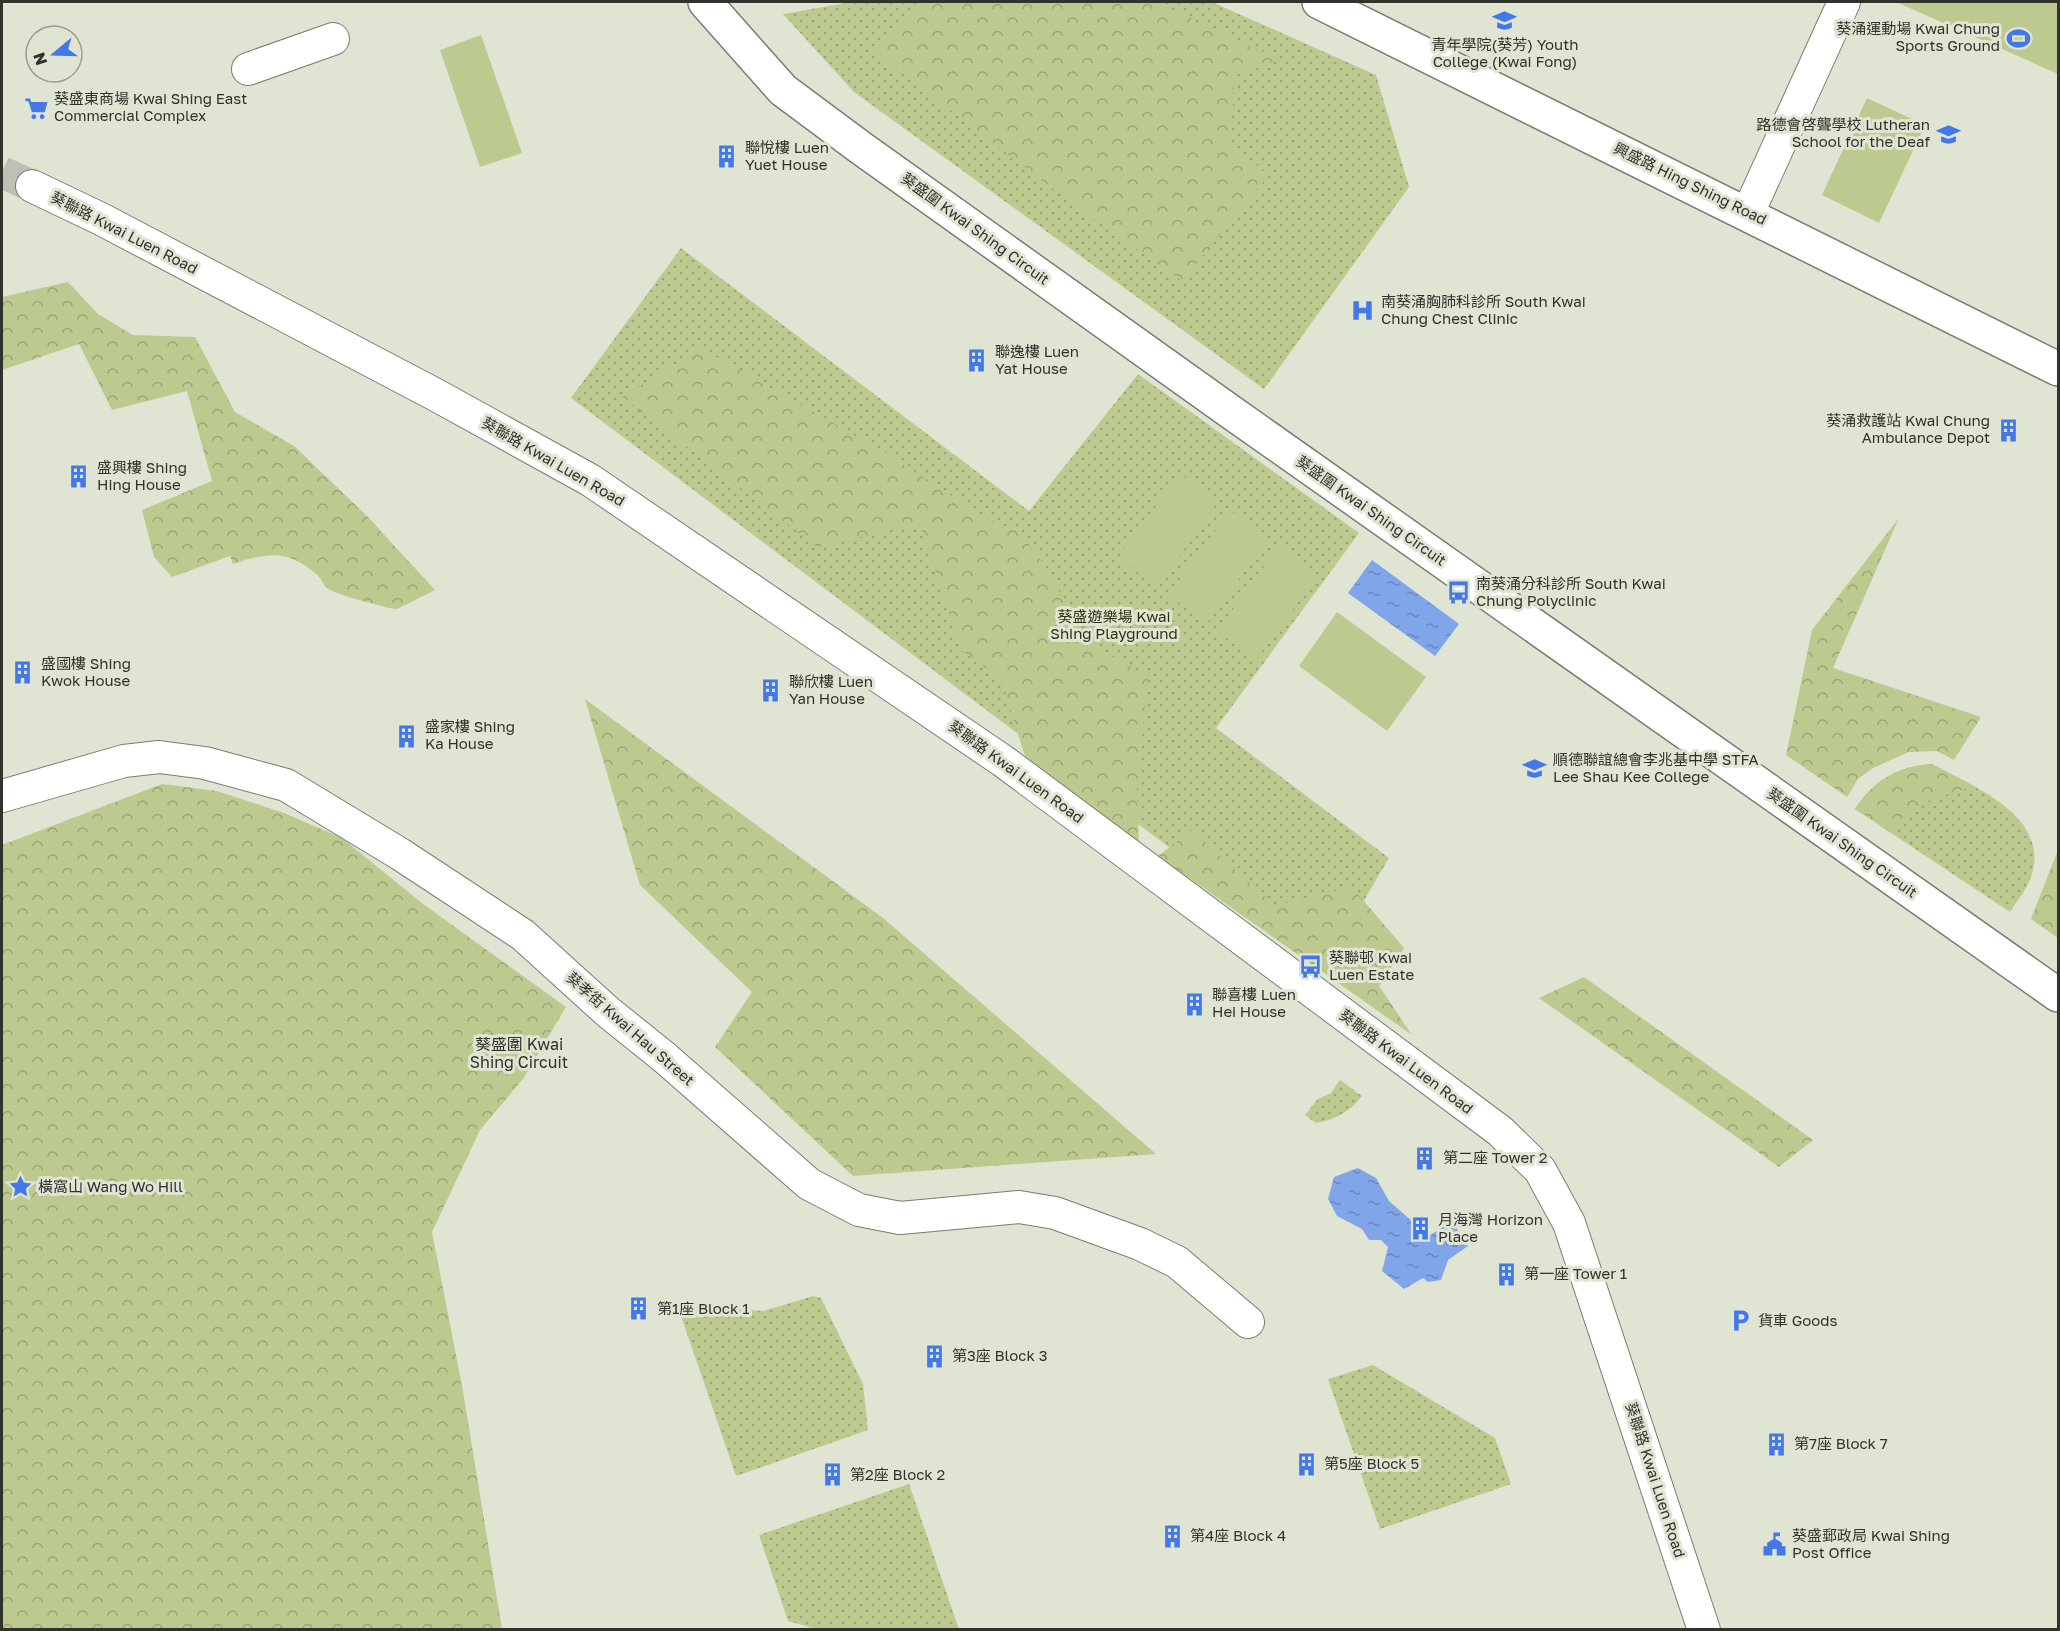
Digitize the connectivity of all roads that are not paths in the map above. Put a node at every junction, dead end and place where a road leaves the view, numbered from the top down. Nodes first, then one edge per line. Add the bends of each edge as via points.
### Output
1 (705, 2) edge
2 (1319, 2) edge
3 (1844, 2) edge
4 (333, 39) dead end
5 (248, 69) dead end
6 (32, 186) tunnel mouth
7 (1748, 213) junction
8 (2058, 369) edge
9 (2, 796) edge
10 (2058, 995) edge
11 (1248, 1322) dead end
12 (1704, 1629) edge

1 - 10 street, 葵盛圍 Kwai Shing Circuit via 783,90 1228,410
2 - 7 street, 興盛路 Hing Shing Road
3 - 7 street
4 - 5 street
6 - 12 street, 葵聯路 Kwai Luen Road via 591,480 1003,761 1500,1131 1540,1170 1569,1223
7 - 8 street, 興盛路 Hing Shing Road
9 - 11 street, 葵孝街 Kwai Hau Street via 124,761 159,757 205,764 286,785 523,935 808,1184 859,1210 900,1218 1019,1207 1055,1213 1177,1262

